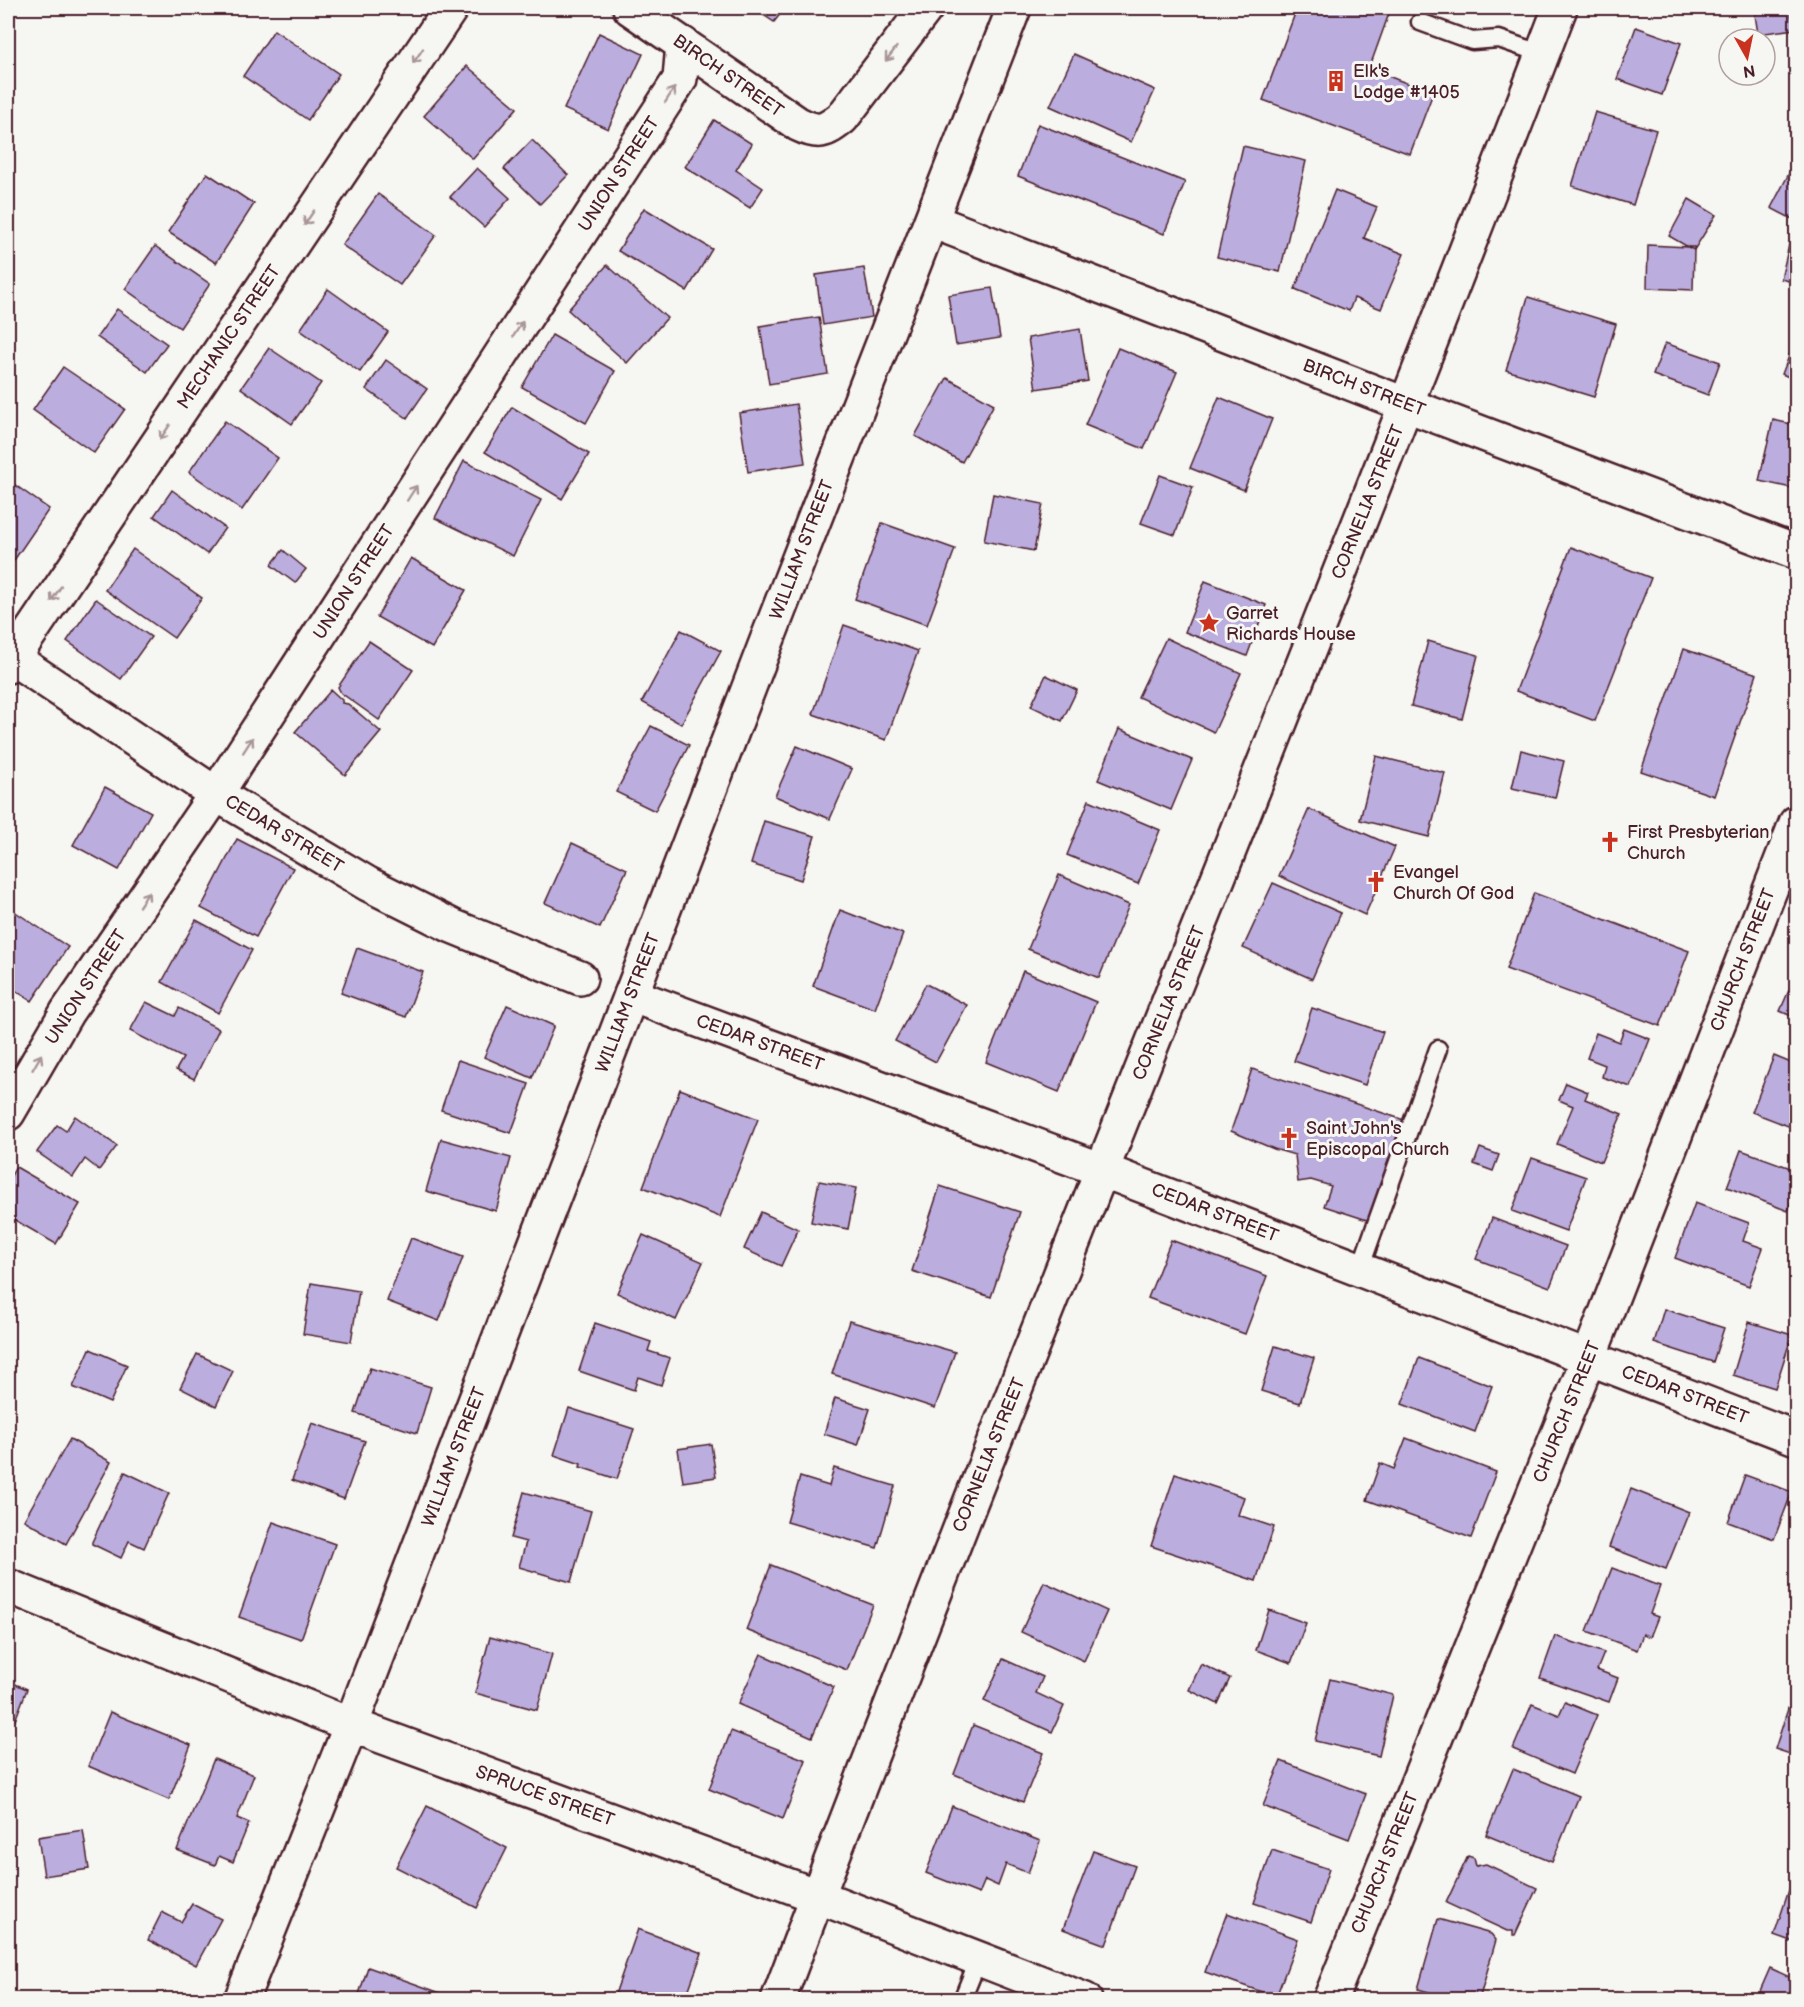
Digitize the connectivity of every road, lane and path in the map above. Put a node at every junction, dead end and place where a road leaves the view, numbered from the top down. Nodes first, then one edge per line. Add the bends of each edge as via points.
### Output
1 (451, 8) edge
2 (630, 8) edge
3 (926, 8) edge
4 (1014, 8) edge
5 (1560, 8) edge
6 (1420, 22) dead end
7 (683, 44) junction
8 (1542, 54) junction
9 (932, 221) junction
10 (1407, 405) junction
11 (1797, 552) edge
12 (9, 660) edge
13 (216, 794) junction
14 (1797, 823) edge
15 (580, 978) dead end
16 (631, 995) junction
17 (1438, 1049) dead end
18 (8, 1113) edge
19 (1102, 1170) junction
20 (1360, 1269) junction
21 (1589, 1357) junction
22 (1797, 1438) edge
23 (8, 1586) edge
24 (351, 1725) junction
25 (817, 1896) junction
26 (979, 1959) junction
27 (241, 2000) edge
28 (778, 2000) edge
29 (962, 2000) edge
30 (1085, 2000) edge
31 (1330, 2000) edge

1 -> 12 street, MECHANIC STREET
2 - 7 street, BIRCH STREET
3 -> 7 street, BIRCH STREET via 842,118 828,129 814,131 798,124
4 - 9 street, WILLIAM STREET
5 - 8 street, CORNELIA STREET
6 - 8 lane via 1472,41 1499,39
13 -> 7 street, UNION STREET via 680,79
8 - 10 street, CORNELIA STREET
9 - 10 street, BIRCH STREET
9 - 16 street, WILLIAM STREET
10 - 11 street, BIRCH STREET
10 - 19 street, CORNELIA STREET
12 - 13 street, CEDAR STREET
13 - 15 street, CEDAR STREET via 378,889 452,926
18 -> 13 street, UNION STREET via 67,1012
14 - 21 street, CHURCH STREET
16 - 19 street, CEDAR STREET
16 - 24 street, WILLIAM STREET
17 - 20 lane
19 - 20 street, CEDAR STREET
19 - 25 street, CORNELIA STREET
20 - 21 street, CEDAR STREET
21 - 22 street, CEDAR STREET
21 - 31 street, CHURCH STREET
23 - 24 street, SPRUCE STREET
24 - 25 street, SPRUCE STREET
24 - 27 street, WILLIAM STREET
25 - 26 street, SPRUCE STREET
25 - 28 street, CORNELIA STREET
26 - 29 lane
26 - 30 street, SPRUCE STREET

